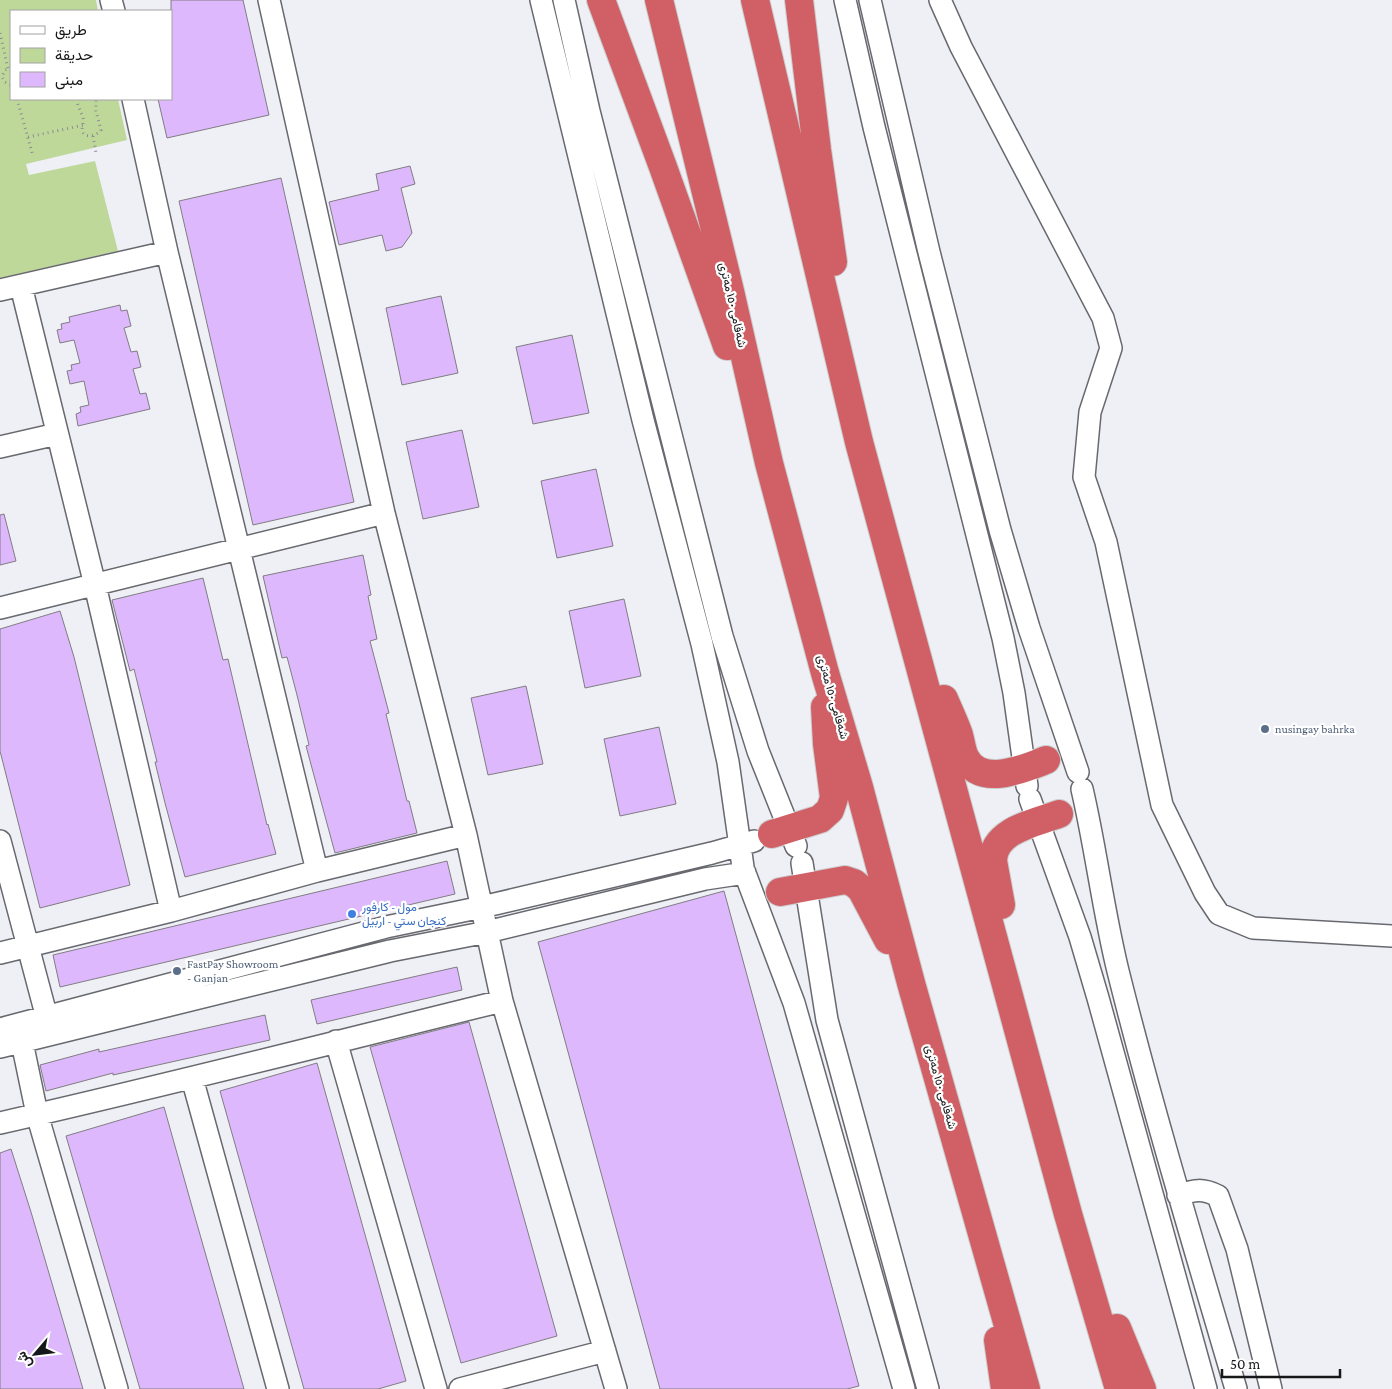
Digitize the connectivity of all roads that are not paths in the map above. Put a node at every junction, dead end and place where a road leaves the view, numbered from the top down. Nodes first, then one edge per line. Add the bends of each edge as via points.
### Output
1 (269, 0) edge
2 (541, 0) edge
3 (564, 0) edge
4 (601, 0) edge
5 (659, 0) edge
6 (755, 0) edge
7 (799, 0) edge
8 (846, 0) edge
9 (870, 0) edge
10 (940, 0) edge
11 (133, 100) edge
12 (167, 252) junction
13 (21, 286) junction
14 (0, 290) edge
15 (56, 434) junction
16 (859, 442) junction
17 (0, 447) edge
18 (769, 463) junction
19 (384, 513) junction
20 (238, 549) junction
21 (95, 585) junction
22 (0, 608) edge
23 (916, 651) junction
24 (826, 673) junction
25 (1080, 780) junction
26 (1037, 792) junction
27 (466, 835) junction
28 (0, 841) edge
29 (788, 855) junction
30 (317, 871) junction
31 (745, 872) junction
32 (482, 907) junction
33 (171, 911) junction
34 (386, 927) junction
35 (487, 932) junction
36 (1392, 936) edge
37 (26, 946) junction
38 (390, 951) junction
39 (0, 953) edge
40 (1005, 981) junction
41 (911, 983) junction
42 (502, 1001) junction
43 (47, 1018) junction
44 (0, 1029) edge
45 (336, 1041) junction
46 (22, 1042) junction
47 (0, 1047) edge
48 (192, 1078) junction
49 (37, 1114) junction
50 (0, 1123) edge
51 (1178, 1195) junction
52 (1068, 1214) junction
53 (985, 1242) junction
54 (605, 1350) junction
55 (117, 1389) edge
56 (278, 1389) edge
57 (436, 1389) edge
58 (460, 1389) edge
59 (616, 1389) edge
60 (904, 1389) edge
61 (928, 1389) edge
62 (1005, 1389) edge
63 (1026, 1389) edge
64 (1119, 1389) edge
65 (1142, 1389) edge
66 (1206, 1389) edge
67 (1236, 1389) edge
68 (1271, 1389) edge

1 - 19 street
2 - 29 street via 702,644 728,762
3 - 29 street via 722,636
4 - 18 highway
5 - 18 highway, شەقامی ١٥٠ مەتری
6 - 16 highway
7 - 16 highway
8 - 26 street via 1003,638
9 - 25 street via 929,252 1000,530
10 - 36 street via 1107,333 1111,348 1090,412 1084,477 1106,542 1162,805 1200,884 1220,914 1253,928
11 - 12 street
12 - 13 street
12 - 20 street
13 - 14 street
13 - 15 street
15 - 17 street
15 - 21 street
16 - 23 highway
18 - 24 highway, شەقامی ١٥٠ مەتری
19 - 20 street
19 - 27 street
20 - 21 street
20 - 30 street
21 - 22 street
21 - 33 street
23 - 26 highway via 940,692 965,757 973,767
23 - 40 highway
24 - 29 highway via 826,736 834,798 826,816
24 - 41 highway, شەقامی ١٥٠ مەتری
25 - 26 street via 1080,798 1068,811
25 - 26 street via 1072,765 1055,759
25 - 51 street via 1118,970
26 - 40 highway via 998,842 993,854 1004,932
26 - 66 street via 1093,980
27 - 30 street
27 - 32 street
28 - 37 street
29 - 31 street via 748,848 744,857
29 - 31 street via 770,893 752,884
29 - 32 street
29 - 41 highway via 862,889
29 - 61 street via 816,956 827,1020
30 - 33 street
31 - 35 street
31 - 60 street via 794,1004
32 - 34 street
32 - 35 street
33 - 37 street
34 - 38 street
34 - 43 street
35 - 38 street
35 - 42 street
37 - 39 street
37 - 43 street
38 - 46 street
40 - 52 highway
41 - 53 highway, شەقامی ١٥٠ مەتری
42 - 45 street
42 - 54 street
43 - 44 street
45 - 48 street
45 - 57 street
46 - 47 street
46 - 49 street
48 - 49 street
48 - 56 street
49 - 50 street
49 - 55 street
51 - 67 street
51 - 68 street via 1206,1190 1218,1196 1237,1249
52 - 64 highway
52 - 65 highway
53 - 62 highway
53 - 63 highway, شەقامی ١٥٠ مەتری
54 - 58 street
54 - 59 street

